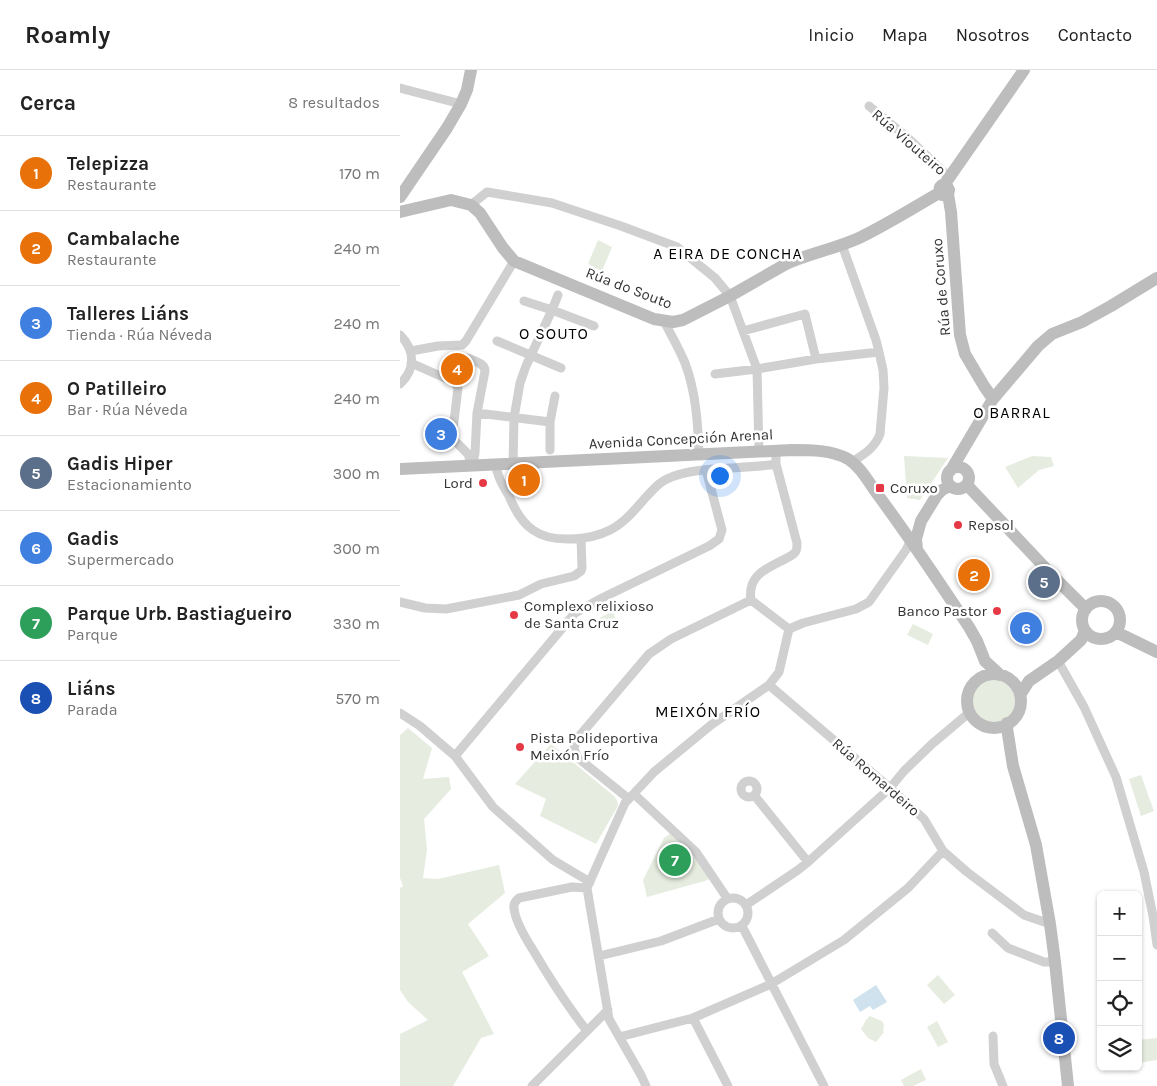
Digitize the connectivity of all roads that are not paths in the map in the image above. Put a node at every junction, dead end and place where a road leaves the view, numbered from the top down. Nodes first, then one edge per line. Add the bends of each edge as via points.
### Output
1 (471, 70) edge
2 (1024, 70) edge
3 (400, 88) edge
4 (461, 104) junction
5 (869, 106) dead end
6 (945, 187) junction
7 (400, 197) edge
8 (471, 205) junction
9 (400, 212) edge
10 (842, 245) junction
11 (514, 260) junction
12 (1157, 278) edge
13 (558, 295) dead end
14 (730, 296) junction
15 (524, 301) dead end
16 (552, 310) junction
17 (664, 321) junction
18 (594, 326) dead end
19 (743, 330) junction
20 (400, 336) edge
21 (497, 341) dead end
22 (411, 351) junction
23 (880, 352) junction
24 (531, 355) junction
25 (468, 358) dead end
26 (816, 359) junction
27 (411, 363) junction
28 (562, 368) dead end
29 (757, 369) junction
30 (715, 374) dead end
31 (400, 384) edge
32 (556, 396) dead end
33 (993, 398) junction
34 (477, 413) junction
35 (514, 418) junction
36 (550, 422) junction
37 (550, 450) dead end
38 (759, 452) junction
39 (699, 455) junction
40 (776, 457) junction
41 (852, 462) junction
42 (496, 464) junction
43 (513, 464) junction
44 (472, 466) junction
45 (400, 469) edge
46 (706, 470) junction
47 (953, 475) junction
48 (899, 524) junction
49 (581, 538) junction
50 (914, 545) junction
51 (750, 600) junction
52 (400, 602) edge
53 (1086, 609) junction
54 (969, 627) junction
55 (789, 629) junction
56 (1116, 632) junction
57 (1086, 636) junction
58 (1157, 652) edge
59 (1058, 661) junction
60 (980, 678) junction
61 (1006, 678) junction
62 (1029, 682) junction
63 (769, 685) junction
64 (1020, 695) junction
65 (970, 712) junction
66 (400, 713) edge
67 (1007, 724) junction
68 (984, 725) junction
69 (455, 756) junction
70 (1012, 766) junction
71 (890, 788) junction
72 (754, 795) dead end
73 (632, 796) junction
74 (943, 851) junction
75 (808, 862) junction
76 (588, 885) junction
77 (727, 898) junction
78 (746, 904) junction
79 (719, 920) junction
80 (1050, 924) junction
81 (742, 926) junction
82 (992, 933) dead end
83 (1157, 945) edge
84 (599, 956) junction
85 (1055, 962) junction
86 (771, 984) junction
87 (608, 1010) junction
88 (693, 1018) junction
89 (587, 1031) junction
90 (993, 1036) dead end
91 (619, 1037) junction
92 (532, 1086) edge
93 (646, 1086) edge
94 (728, 1086) edge
95 (824, 1086) edge
96 (1003, 1086) edge
97 (1068, 1086) edge

1 - 4 street
2 - 6 street
3 - 4 street
4 - 7 street
5 - 6 street, Rúa Viouteiro via 908,138
6 - 10 street, Rúa do Souto
6 - 33 street, Rúa de Coruxo via 951,212 960,336 965,354
8 - 9 street via 451,200
8 - 11 street, Rúa do Souto
8 - 14 street via 487,192 552,202 621,226 676,247 715,278
10 - 14 street, Rúa do Souto via 800,257
10 - 23 street
11 - 17 street, Rúa do Souto
11 - 22 street via 466,341
12 - 33 street via 1090,318 1052,334
13 - 16 street
14 - 17 street, Rúa do Souto via 683,320
14 - 19 street
15 - 16 street
16 - 18 street
16 - 24 street
17 - 39 street via 692,385
19 - 26 street via 805,314
19 - 29 street
20 - 22 street
21 - 24 street
22 - 27 street
23 - 26 street
23 - 41 street via 884,388 880,434 870,450
24 - 28 street
24 - 35 street via 520,383
25 - 34 street via 485,368
26 - 29 street
27 - 31 street
27 - 44 street via 454,382 458,388 452,438 468,454
29 - 30 street
29 - 38 street
32 - 36 street
33 - 47 street via 961,452 961,460
34 - 35 street
34 - 44 street
35 - 36 street
35 - 43 street
36 - 37 street
38 - 39 street, Avenida Concepción Arenal
38 - 40 street, Avenida Concepción Arenal
39 - 43 street, Avenida Concepción Arenal
40 - 41 street, Avenida Concepción Arenal via 807,450 821,451
40 - 46 street via 762,466
40 - 51 street via 797,550 759,572 754,578
41 - 48 street, Avenida Concepción Arenal
42 - 43 street, Avenida Concepción Arenal
42 - 44 street, Avenida Concepción Arenal
42 - 49 street via 510,500 533,531 550,538
44 - 45 street, Avenida Concepción Arenal
46 - 49 street via 666,479 611,530
46 - 69 street via 722,530 719,539 574,614
47 - 48 street via 941,482 912,523
47 - 50 street via 921,521
47 - 53 street via 954,488 961,489 967,485
48 - 50 street, Avenida Concepción Arenal
49 - 52 street via 582,568 574,576 541,584 520,595 446,609
50 - 54 street, Avenida Concepción Arenal
50 - 55 street via 906,550 869,602
51 - 55 street
51 - 73 street via 649,654 576,740 574,749 578,758
53 - 56 street via 1096,602 1112,605 1120,620
53 - 57 street via 1082,620
54 - 60 street
54 - 61 street via 985,660
55 - 63 street via 779,672
56 - 57 street via 1106,639
56 - 58 street
57 - 59 street
59 - 62 street
59 - 83 street via 1084,707 1116,777 1144,872
60 - 61 street via 993,674
60 - 65 street via 969,691 967,702
61 - 62 street
61 - 64 street via 1017,687
62 - 64 street
63 - 71 street, Rúa Romardeiro
63 - 73 street via 711,725 654,772
64 - 67 street via 1018,711
65 - 68 street
65 - 71 street via 932,744
66 - 69 street
67 - 68 street via 996,727
67 - 70 street
68 - 70 street via 1001,740
69 - 76 street via 493,807 553,860
70 - 80 street via 1036,845
71 - 74 street, Rúa Romardeiro via 924,819
71 - 75 street
72 - 75 street
73 - 76 street via 625,803
73 - 77 street via 696,852
74 - 80 street, Rúa Romardeiro via 1024,915
74 - 86 street via 908,888 844,940
75 - 78 street
76 - 84 street
76 - 89 street via 519,898 514,902 522,931 567,1005
77 - 78 street via 736,898
77 - 79 street via 718,907
78 - 81 street via 748,917
79 - 81 street via 732,928
79 - 84 street via 661,941
80 - 85 street
81 - 86 street
82 - 85 street via 1008,948 1044,962
84 - 87 street
85 - 97 street
86 - 88 street
86 - 95 street
87 - 89 street
87 - 91 street
88 - 91 street
88 - 94 street
89 - 92 street
90 - 96 street via 994,1064
91 - 93 street

